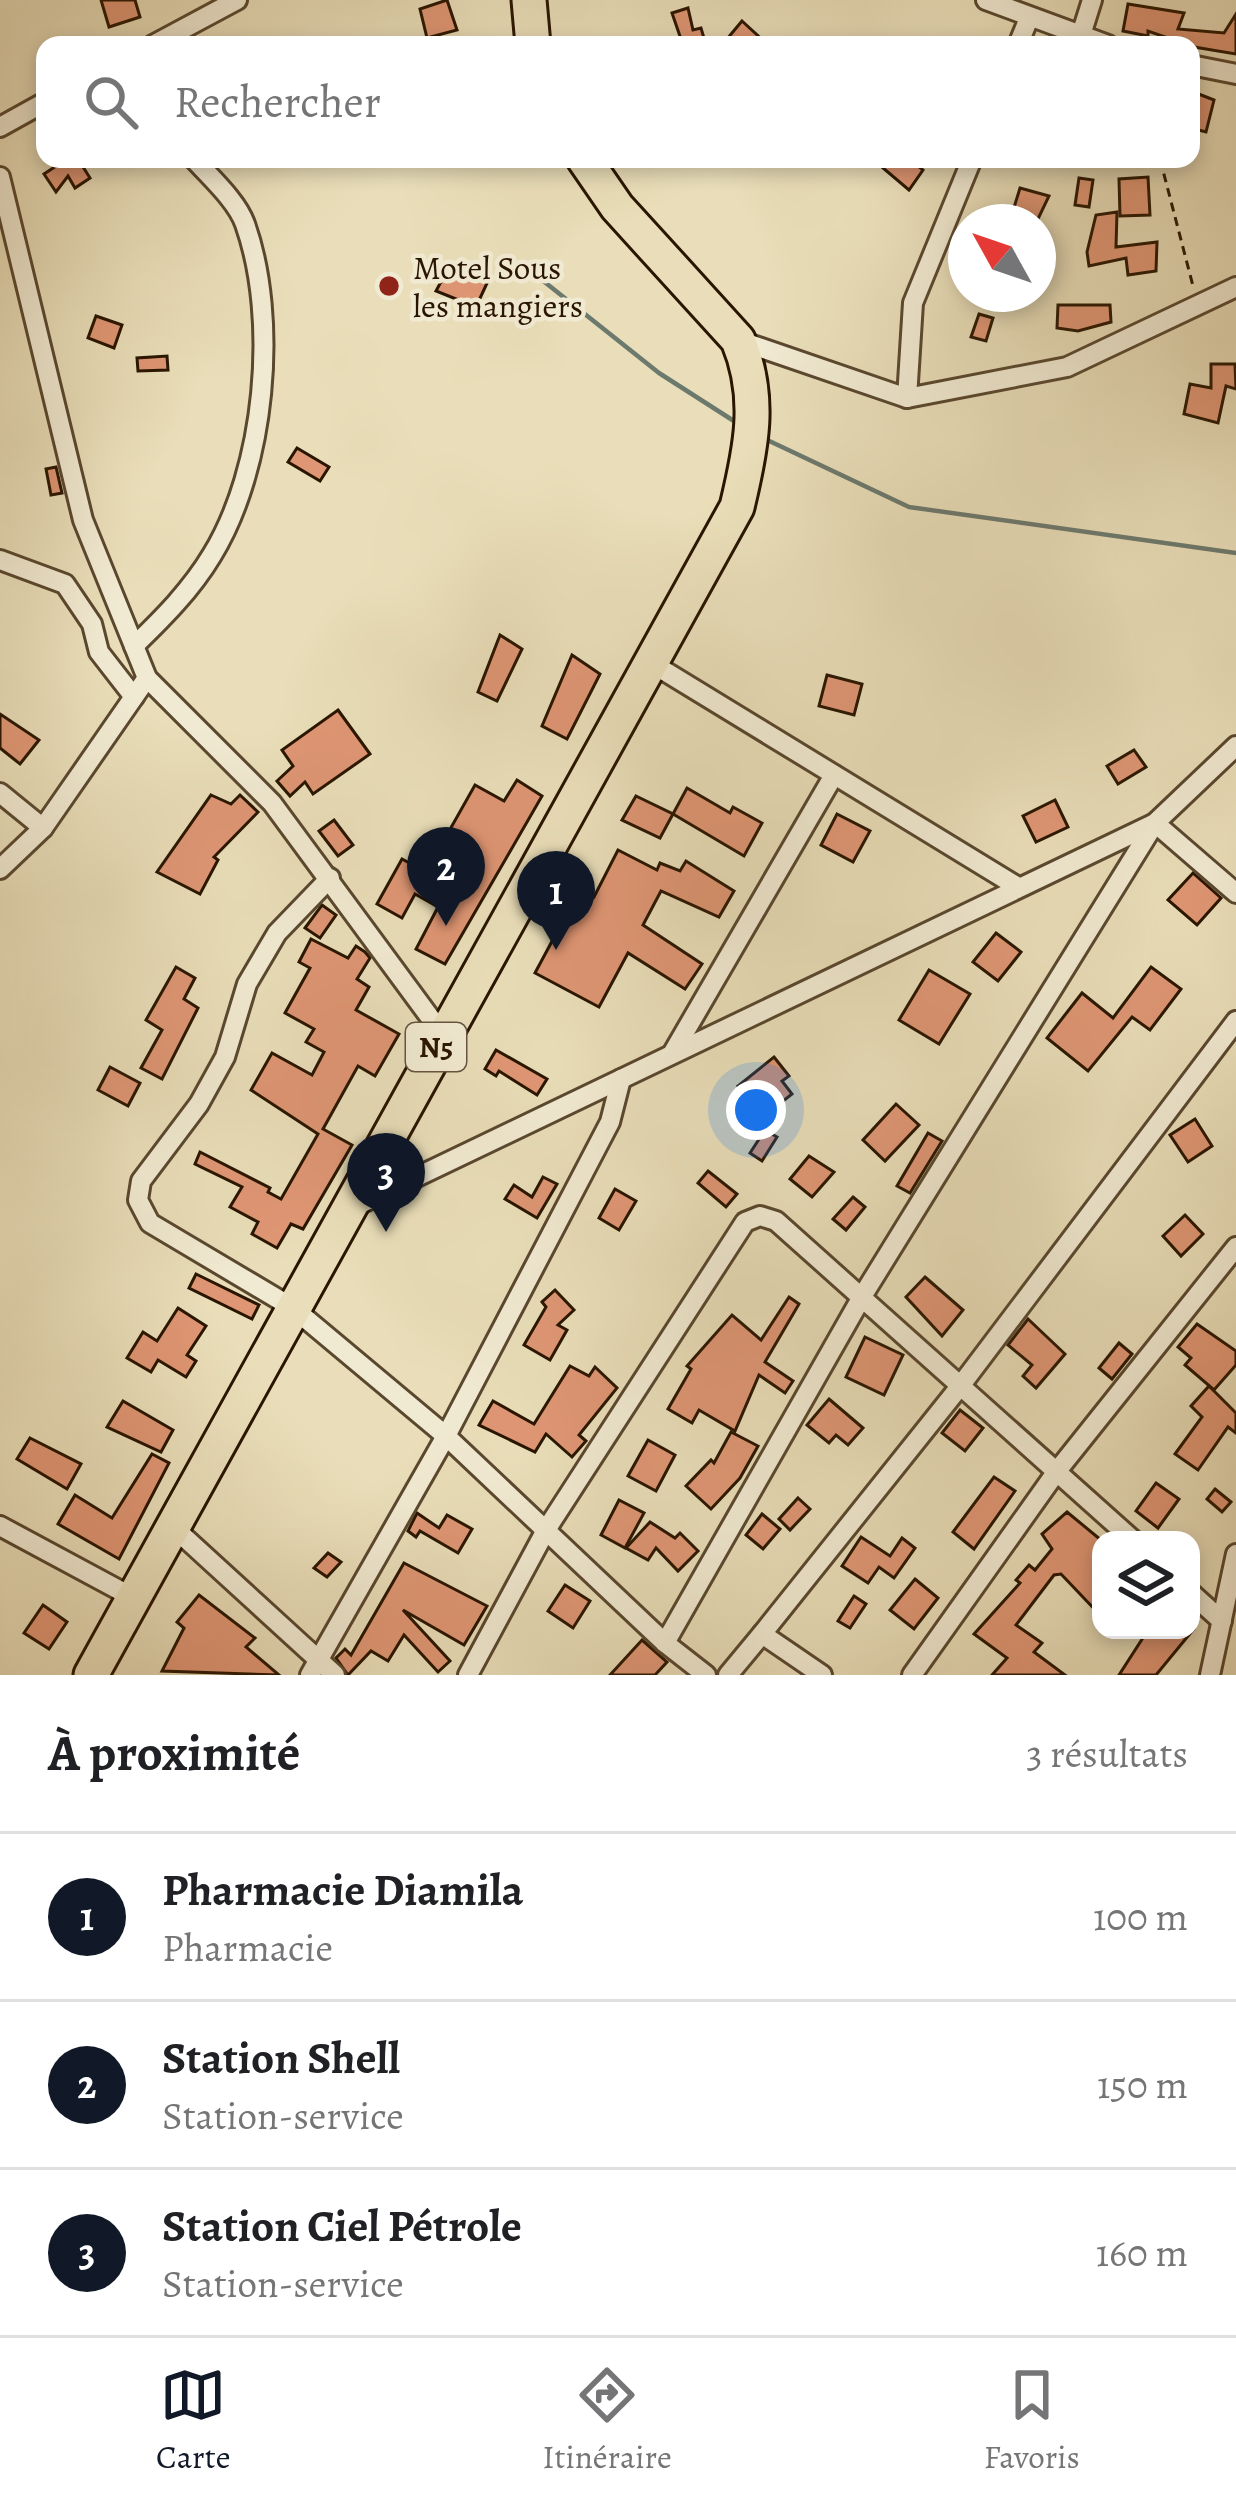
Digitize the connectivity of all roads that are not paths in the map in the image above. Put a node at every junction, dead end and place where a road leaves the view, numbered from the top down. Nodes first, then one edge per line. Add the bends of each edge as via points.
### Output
1 (237, 0) edge
2 (529, 0) edge
3 (986, 0) edge
4 (1092, 0) edge
5 (1029, 18) junction
6 (1081, 34) junction
7 (170, 36) edge
8 (532, 36) edge
9 (1022, 36) edge
10 (1086, 36) edge
11 (1200, 67) edge
12 (1236, 74) edge
13 (36, 108) edge
14 (0, 127) edge
15 (201, 168) edge
16 (590, 168) edge
17 (968, 168) edge
18 (0, 177) edge
19 (1236, 287) edge
20 (744, 352) junction
21 (907, 398) junction
22 (0, 560) edge
23 (134, 646) junction
24 (653, 664) junction
25 (147, 677) junction
26 (134, 697) junction
27 (1236, 746) edge
28 (834, 775) junction
29 (0, 794) edge
30 (1156, 823) junction
31 (43, 829) junction
32 (0, 869) edge
33 (330, 878) junction
34 (1018, 887) junction
35 (1236, 892) edge
36 (1236, 1022) edge
37 (443, 1035) junction
38 (672, 1054) junction
39 (620, 1078) junction
40 (347, 1210) junction
41 (1236, 1247) edge
42 (862, 1295) junction
43 (293, 1308) junction
44 (961, 1384) junction
45 (446, 1436) junction
46 (1057, 1471) junction
47 (0, 1526) edge
48 (172, 1526) junction
49 (546, 1530) junction
50 (1123, 1531) edge
51 (1236, 1554) edge
52 (132, 1597) junction
53 (1200, 1601) edge
54 (1222, 1621) junction
55 (763, 1634) junction
56 (664, 1643) junction
57 (315, 1667) edge
58 (91, 1675) edge
59 (334, 1675) edge
60 (468, 1675) edge
61 (706, 1675) edge
62 (728, 1675) edge
63 (822, 1675) edge
64 (912, 1675) edge
65 (1210, 1675) edge

1 - 7 street
2 - 8 highway
3 - 5 street
4 - 6 street
5 - 6 street
5 - 9 street
6 - 10 street
11 - 12 street
13 - 14 street
15 - 23 street via 244,220 256,275 263,346 255,448 214,553
16 - 20 highway
17 - 21 street via 913,303
18 - 23 street via 83,520
19 - 21 street via 1067,368
20 - 21 street
20 - 24 highway, N5 via 754,411 737,508
22 - 26 street via 65,584 92,623 99,652
23 - 25 street
24 - 28 street
24 - 37 highway, N5
25 - 26 street
25 - 33 street via 251,777
26 - 31 street
27 - 30 street
28 - 34 street
28 - 38 street
29 - 31 street
30 - 34 street
30 - 35 street
30 - 42 street
31 - 32 street
33 - 37 street
33 - 43 street via 257,967 225,1057 141,1181 139,1200 150,1223
34 - 38 street
36 - 44 street
37 - 40 highway, N5
38 - 39 street
39 - 40 street
39 - 45 street via 610,1122
40 - 43 highway, N5
41 - 46 street
42 - 44 street
42 - 49 street via 776,1221 745,1222
42 - 56 street
43 - 45 street
43 - 48 highway, N5
44 - 46 street
44 - 55 street
45 - 49 street
45 - 57 street
46 - 50 street
46 - 64 street
47 - 52 street
48 - 52 highway, N5
48 - 57 street
49 - 56 street
49 - 60 street
51 - 54 street
52 - 58 highway, N5
53 - 54 street
54 - 65 street
55 - 62 street
55 - 63 street
56 - 61 street
57 - 59 street

